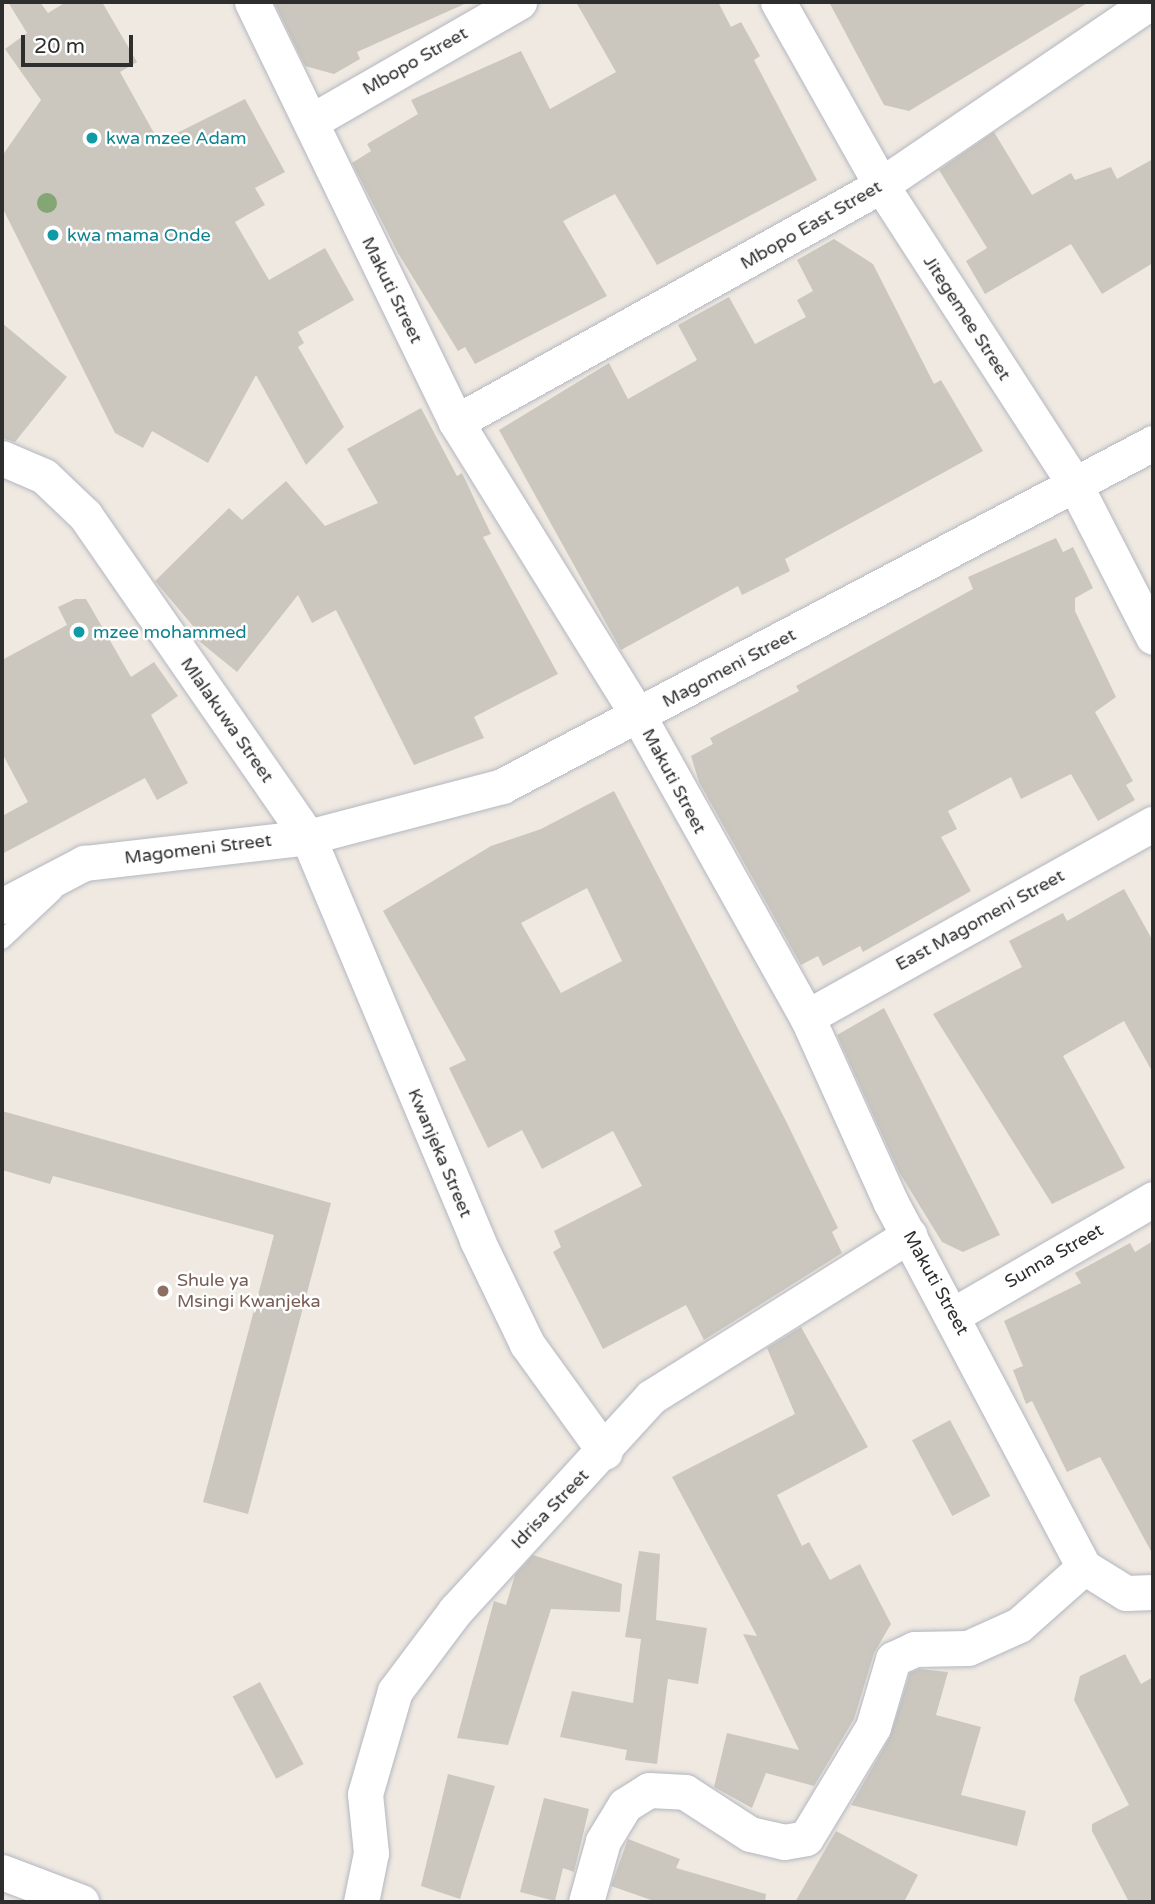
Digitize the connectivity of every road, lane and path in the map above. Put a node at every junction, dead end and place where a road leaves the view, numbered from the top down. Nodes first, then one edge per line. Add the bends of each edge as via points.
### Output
1 (252, 2) edge
2 (519, 2) edge
3 (778, 2) edge
4 (1150, 2) edge
5 (312, 121) junction
6 (881, 186) junction
7 (456, 422) junction
8 (1153, 443) edge
9 (2, 458) edge
10 (1074, 483) junction
11 (1153, 637) edge
12 (639, 717) junction
13 (1153, 824) edge
14 (308, 837) junction
15 (85, 863) junction
16 (2, 906) edge
17 (2, 940) edge
18 (807, 1017) junction
19 (1153, 1199) edge
20 (909, 1235) junction
21 (955, 1314) junction
22 (605, 1452) junction
23 (1084, 1567) junction
24 (1153, 1592) edge
25 (2, 1872) edge
26 (81, 1902) edge
27 (361, 1902) edge
28 (586, 1902) edge

1 - 5 street, Makuti Street
2 - 5 street, Mbopo Street
3 - 6 street, Jitegemee Street
4 - 6 street, Mbopo East Street
5 - 7 street, Makuti Street
6 - 7 street, Mbopo East Street
6 - 10 street, Jitegemee Street
7 - 12 street, Makuti Street
8 - 10 street, Magomeni Street
9 - 14 street, Mlalakuwa Street via 44,477 85,515
10 - 11 street, Jitegemee Street
10 - 12 street, Magomeni Street
12 - 14 street, Magomeni Street via 502,786
12 - 18 street, Makuti Street
13 - 18 street, East Magomeni Street
14 - 15 street, Magomeni Street
14 - 22 street, Kwanjeka Street via 488,1263 527,1344
15 - 16 street, Magomeni Street
15 - 17 lane
18 - 20 street, Makuti Street
19 - 21 street, Sunna Street
20 - 21 street, Makuti Street
20 - 22 street, Idrisa Street via 651,1396
21 - 23 street, Makuti Street
22 - 27 street, Idrisa Street via 455,1611 395,1691 365,1794 371,1853
23 - 24 street via 1126,1593
23 - 28 street via 1019,1625 968,1648 914,1649 894,1658 873,1727 806,1839 785,1842 750,1834 685,1792 649,1790 625,1805 603,1841
25 - 26 street

